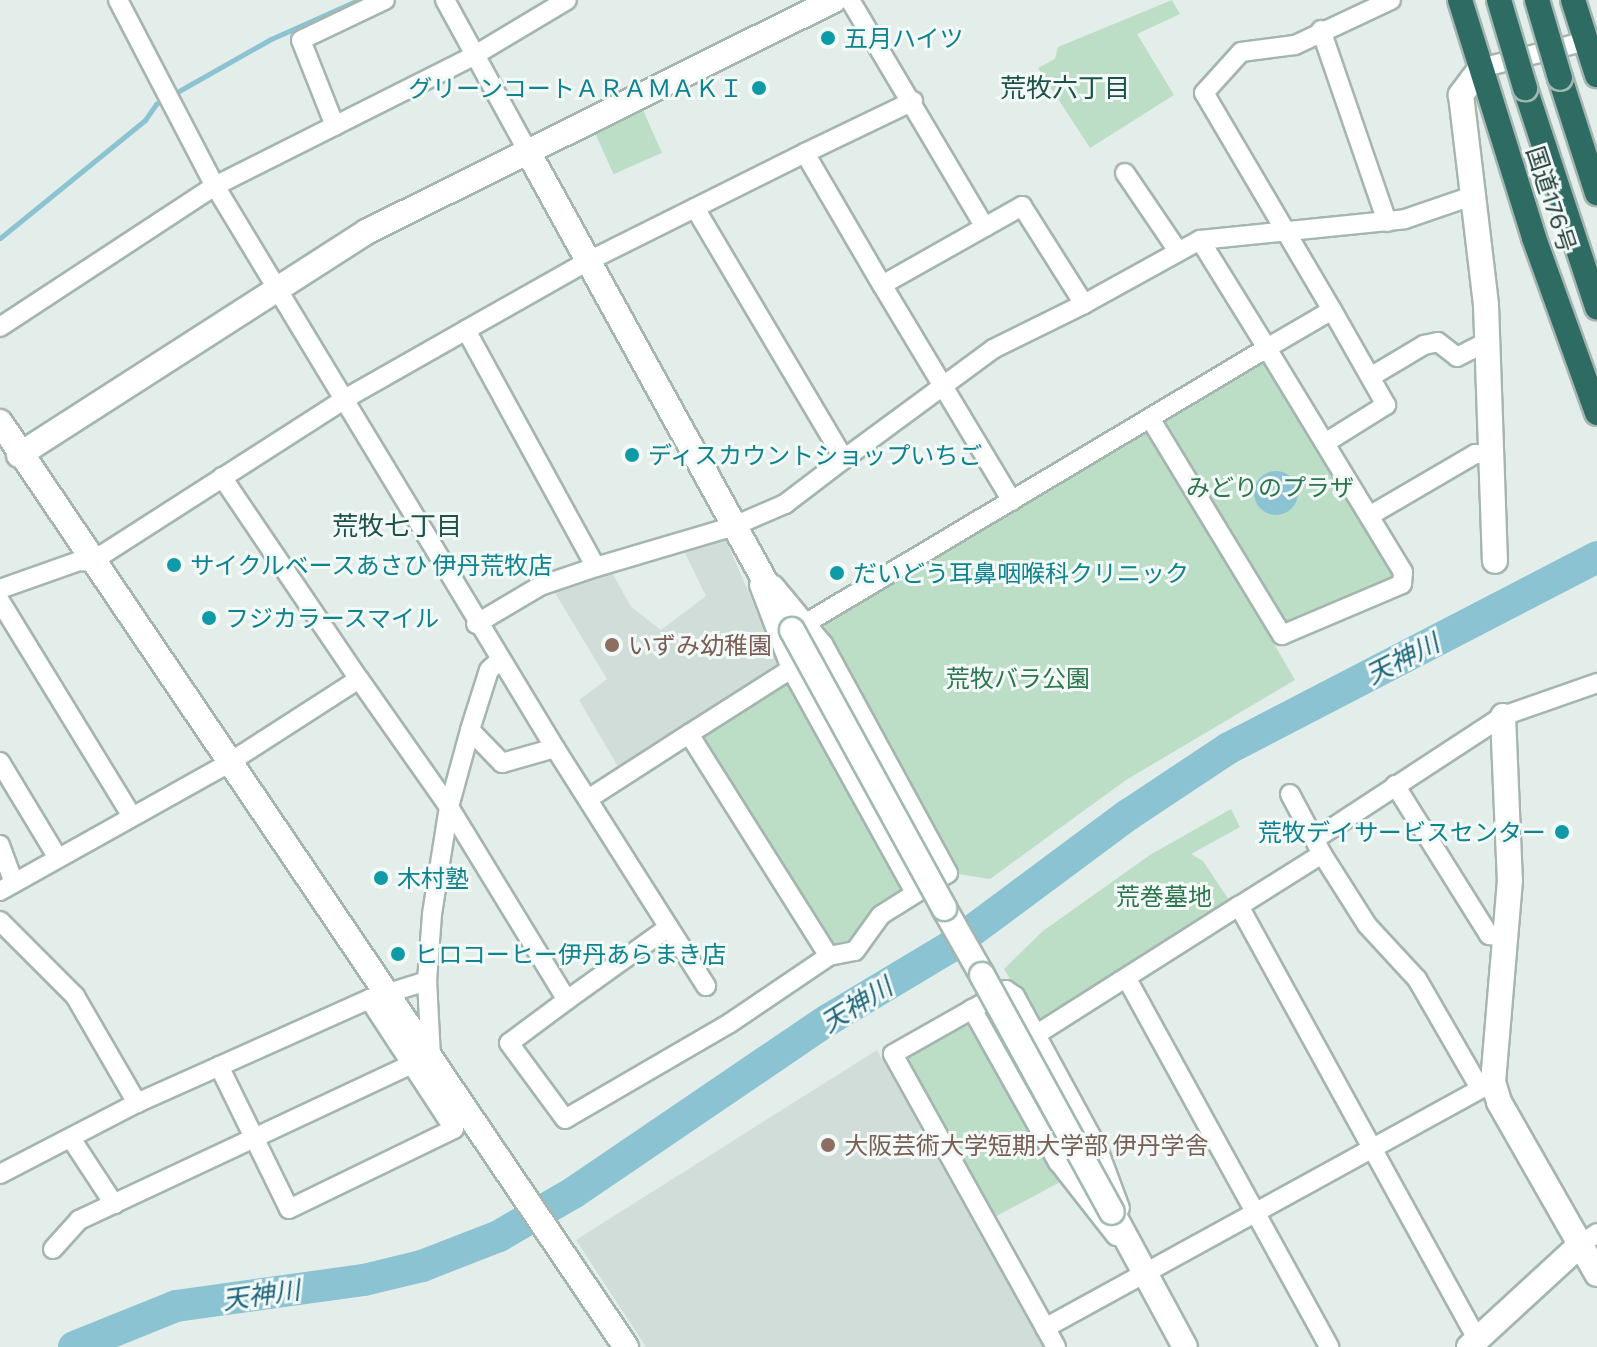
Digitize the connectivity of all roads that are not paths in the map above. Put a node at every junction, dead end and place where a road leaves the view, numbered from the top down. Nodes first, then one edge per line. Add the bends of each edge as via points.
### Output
1 (118, 0) edge
2 (385, 0) edge
3 (445, 0) edge
4 (567, 0) edge
5 (834, 0) edge
6 (850, 0) edge
7 (1391, 0) edge
8 (1460, 0) edge
9 (1499, 0) edge
10 (1537, 0) edge
11 (1573, 0) edge
12 (1321, 30) junction
13 (1586, 41) junction
14 (475, 55) junction
15 (1481, 68) junction
16 (1596, 69) edge
17 (913, 101) junction
18 (335, 126) junction
19 (527, 150) junction
20 (805, 153) junction
21 (1125, 173) dead end
22 (215, 186) junction
23 (1597, 193) edge
24 (1475, 195) junction
25 (695, 208) junction
26 (1387, 222) junction
27 (985, 227) junction
28 (1284, 229) junction
29 (1200, 240) junction
30 (1178, 251) junction
31 (588, 261) junction
32 (882, 285) junction
33 (276, 291) junction
34 (1084, 304) junction
35 (1597, 307) edge
36 (1332, 310) junction
37 (0, 327) edge
38 (466, 330) junction
39 (1487, 342) junction
40 (1267, 348) junction
41 (1372, 376) junction
42 (940, 387) junction
43 (343, 400) junction
44 (1597, 413) edge
45 (1150, 418) junction
46 (0, 422) edge
47 (1325, 443) junction
48 (1490, 454) junction
49 (19, 455) junction
50 (844, 459) junction
51 (222, 477) junction
52 (1012, 501) junction
53 (1369, 516) junction
54 (734, 526) junction
55 (751, 559) junction
56 (1495, 561) dead end
57 (91, 562) junction
58 (596, 567) junction
59 (0, 589) edge
60 (0, 601) edge
61 (476, 624) junction
62 (800, 626) junction
63 (499, 661) junction
64 (791, 669) junction
65 (359, 679) junction
66 (1597, 683) edge
67 (1503, 716) junction
68 (470, 730) junction
69 (689, 734) junction
70 (555, 748) junction
71 (0, 762) edge
72 (227, 764) junction
73 (1395, 785) junction
74 (1290, 794) dead end
75 (588, 799) junction
76 (449, 807) junction
77 (132, 816) junction
78 (0, 845) edge
79 (1318, 847) junction
80 (58, 858) junction
81 (7, 887) edge
82 (915, 893) junction
83 (1239, 906) junction
84 (0, 921) edge
85 (669, 927) junction
86 (1506, 937) junction
87 (829, 956) junction
88 (1127, 979) junction
89 (427, 981) junction
90 (706, 986) dead end
91 (378, 996) junction
92 (567, 1000) junction
93 (972, 1009) junction
94 (1037, 1034) junction
95 (422, 1060) junction
96 (219, 1066) junction
97 (1487, 1085) junction
98 (137, 1103) junction
99 (72, 1140) junction
100 (255, 1141) junction
101 (1372, 1149) junction
102 (0, 1174) edge
103 (114, 1204) junction
104 (1255, 1212) junction
105 (1588, 1239) edge
106 (53, 1249) dead end
107 (1144, 1271) junction
108 (1597, 1274) edge
109 (1045, 1328) junction
110 (1473, 1343) edge
111 (626, 1347) edge
112 (1056, 1347) edge
113 (1185, 1347) edge
114 (1329, 1347) edge

1 - 22 street
2 - 18 street via 301,40
3 - 14 street
4 - 14 street
5 - 19 street
6 - 17 street
7 - 12 street
8 - 15 highway, 国道176号
9 - 35 highway, bridge
10 - 23 highway, bridge
11 - 13 highway
12 - 26 street
12 - 28 street via 1295,45 1241,52 1204,93
13 - 15 street
13 - 16 highway
14 - 18 street
14 - 19 street
15 - 24 street via 1461,95
15 - 44 highway, 国道176号
17 - 20 street
17 - 27 street
18 - 22 street
19 - 31 street
19 - 33 street via 366,232
20 - 25 street
20 - 32 street
21 - 30 street
22 - 33 street
22 - 37 street
24 - 26 street
24 - 39 street
25 - 31 street
25 - 50 street
26 - 28 street
27 - 32 street
27 - 34 street via 1027,208
28 - 29 street
28 - 36 street
29 - 30 street
29 - 40 street
30 - 34 street
31 - 38 street
31 - 54 street
32 - 42 street
33 - 43 street
33 - 49 street
34 - 42 street via 993,349
36 - 40 street
36 - 41 street
38 - 43 street
38 - 58 street
39 - 41 street via 1457,357 1438,342 1424,345
39 - 48 street
40 - 45 street
40 - 47 street
41 - 47 street via 1386,405
42 - 50 street
42 - 52 street
43 - 51 street
43 - 61 street
45 - 52 street
45 - 53 street via 1282,635 1402,584 1403,572
46 - 49 street
47 - 53 street
48 - 53 street via 1475,454
48 - 56 street
49 - 57 street
50 - 54 street via 785,504
51 - 57 street
51 - 65 street
52 - 62 street
54 - 55 street
54 - 58 street
55 - 62 street
55 - 64 street
57 - 59 street via 79,561
57 - 72 street
58 - 61 street via 540,586
60 - 77 street
61 - 63 street
62 - 82 street via 948,873
62 - 107 street, bridge via 950,918
63 - 68 street via 489,670
63 - 70 street
64 - 69 street
64 - 82 street
65 - 72 street
65 - 76 street
66 - 67 street
67 - 73 street
67 - 86 street via 1510,880
68 - 70 street via 502,763
68 - 76 street
69 - 75 street
69 - 87 street
70 - 75 street
71 - 80 street
72 - 77 street
72 - 91 street
73 - 79 street
73 - 86 street via 1489,935
74 - 79 street
75 - 85 street
76 - 89 street
76 - 92 street
77 - 80 street
78 - 81 street
79 - 83 street
79 - 97 street via 1367,925 1417,979
80 - 81 street
82 - 87 street via 881,915 855,951
83 - 88 street
83 - 101 street
84 - 98 street via 75,996
85 - 90 street
85 - 92 street
86 - 97 street
87 - 92 street via 730,1023 565,1119 509,1043
88 - 94 street
88 - 104 street
89 - 91 street
89 - 95 street
91 - 95 street
91 - 96 street
93 - 94 street via 1006,990
93 - 107 street via 1058,1162
93 - 109 street via 893,1054
94 - 107 street via 1098,1149
95 - 100 street
95 - 100 street via 454,1129 289,1209
95 - 111 street
96 - 98 street
96 - 100 street
97 - 101 street
97 - 105 street
98 - 99 street
99 - 102 street
99 - 103 street
100 - 103 street
101 - 104 street
101 - 110 street
103 - 106 street via 79,1220
104 - 107 street
104 - 114 street
105 - 108 street
105 - 110 street
107 - 109 street
107 - 113 street
109 - 112 street

